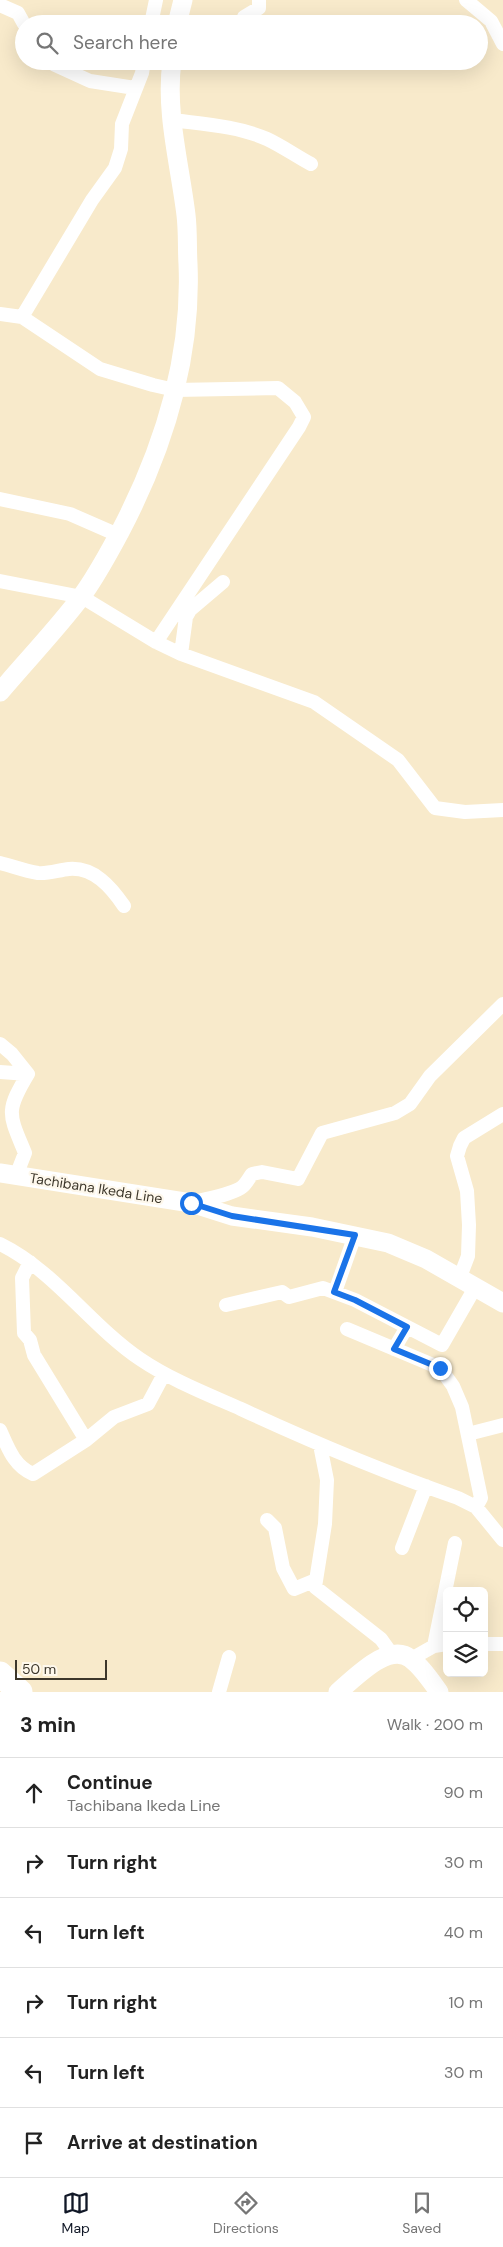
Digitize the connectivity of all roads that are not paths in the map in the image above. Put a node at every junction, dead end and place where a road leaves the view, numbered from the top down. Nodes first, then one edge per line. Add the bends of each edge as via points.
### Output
1 (156, 0) edge
2 (182, 0) edge
3 (260, 0) edge
4 (466, 0) edge
5 (0, 5) edge
6 (19, 15) edge
7 (153, 15) edge
8 (180, 15) edge
9 (248, 15) edge
10 (484, 15) edge
11 (488, 18) edge
12 (503, 44) edge
13 (66, 70) edge
14 (142, 70) edge
15 (171, 70) edge
16 (134, 88) junction
17 (172, 120) junction
18 (311, 164) dead end
19 (0, 314) edge
20 (22, 318) junction
21 (176, 390) junction
22 (0, 499) edge
23 (118, 535) junction
24 (0, 581) edge
25 (223, 582) dead end
26 (82, 597) junction
27 (156, 642) junction
28 (181, 654) junction
29 (0, 692) edge
30 (503, 810) edge
31 (0, 862) edge
32 (124, 906) dead end
33 (503, 1004) edge
34 (0, 1044) edge
35 (0, 1072) edge
36 (28, 1074) junction
37 (503, 1114) edge
38 (8, 1174) edge
39 (191, 1203) junction
40 (355, 1235) junction
41 (0, 1244) edge
42 (30, 1262) junction
43 (460, 1277) junction
44 (476, 1286) junction
45 (334, 1292) junction
46 (503, 1303) edge
47 (226, 1305) dead end
48 (407, 1327) junction
49 (347, 1329) dead end
50 (394, 1349) junction
51 (164, 1374) junction
52 (503, 1425) edge
53 (0, 1430) edge
54 (468, 1434) junction
55 (86, 1440) junction
56 (320, 1445) junction
57 (426, 1486) junction
58 (476, 1507) junction
59 (267, 1520) dead end
60 (503, 1540) edge
61 (455, 1543) dead end
62 (402, 1548) dead end
63 (316, 1580) junction
64 (488, 1644) edge
65 (503, 1644) edge
66 (440, 1645) edge
67 (391, 1653) junction
68 (229, 1657) dead end
69 (411, 1659) junction
70 (0, 1674) edge
71 (20, 1692) edge
72 (219, 1692) edge
73 (338, 1692) edge
74 (439, 1692) edge

1 - 7 street
2 - 8 street
3 - 9 street via 260,8
4 - 10 street
5 - 6 street
11 - 12 street
13 - 16 street via 90,81
14 - 16 street
15 - 17 street
16 - 20 street via 122,124 121,149 115,168 92,200
17 - 18 street via 250,133
17 - 21 street via 186,218 189,278
19 - 20 street
20 - 21 street via 100,369
21 - 23 street via 158,448
21 - 27 street via 278,388 295,402 304,417
22 - 23 street via 70,514
23 - 26 street
24 - 26 street
25 - 28 street via 190,610 186,617
26 - 27 street
26 - 29 street
27 - 28 street
28 - 30 street via 314,702 398,760 435,808 465,812
31 - 32 street via 40,873 69,869 91,872 112,890
33 - 39 street via 430,1076 410,1104 395,1113 322,1133 298,1180 262,1172 252,1174 242,1187 230,1193
34 - 36 street
35 - 36 street
36 - 38 street via 16,1092 11,1109 25,1153
37 - 43 street via 464,1138 457,1156 467,1191 469,1225 468,1256
38 - 39 street, Tachibana Ikeda Line
39 - 40 street, Tachibana Ikeda Line via 232,1216
40 - 43 street, Tachibana Ikeda Line via 388,1243
40 - 45 street
41 - 42 street
42 - 51 street via 108,1333
42 - 55 street via 22,1278 24,1333
43 - 44 street, Tachibana Ikeda Line
44 - 46 street, Tachibana Ikeda Line
44 - 48 street via 442,1345
45 - 47 street via 323,1288 289,1297 282,1292
45 - 48 street
48 - 50 street
49 - 50 street
50 - 54 street via 440,1368 462,1407
51 - 55 street via 148,1404 114,1418
51 - 56 street
52 - 54 street
53 - 55 street via 12,1457 24,1470 33,1474
54 - 58 street via 481,1498
56 - 57 street
56 - 63 street via 327,1480 325,1524
57 - 58 street
57 - 62 street
58 - 60 street
59 - 63 street via 275,1528 283,1568 294,1589
61 - 66 street
63 - 67 street via 315,1587 381,1640
64 - 65 street
66 - 69 street
67 - 69 street via 400,1653
67 - 73 street
68 - 72 street
69 - 74 street
70 - 71 highway

